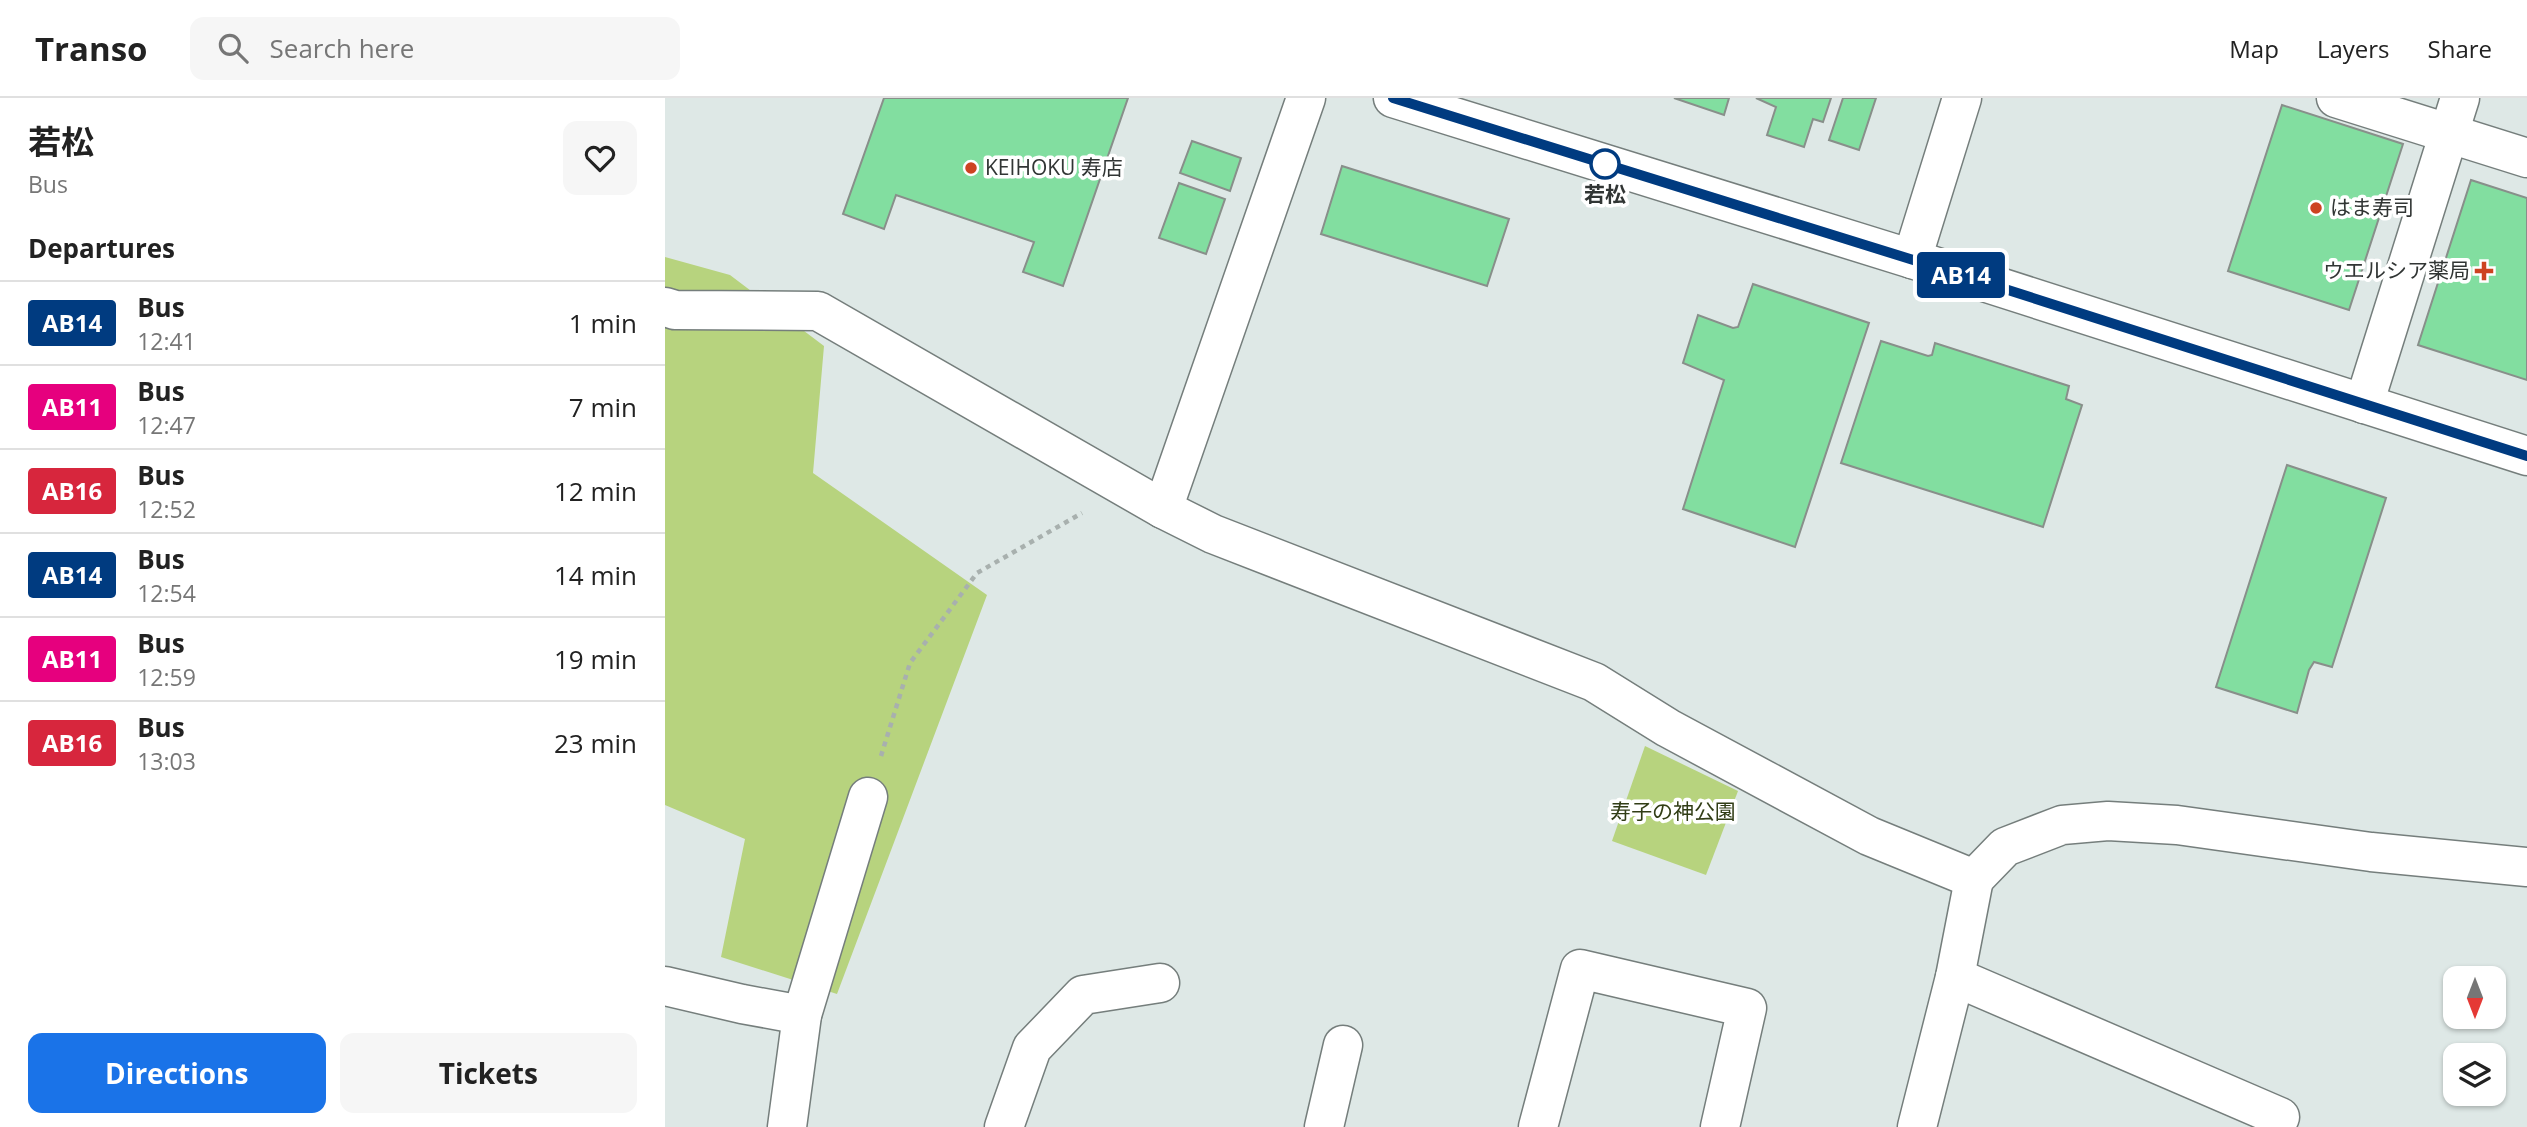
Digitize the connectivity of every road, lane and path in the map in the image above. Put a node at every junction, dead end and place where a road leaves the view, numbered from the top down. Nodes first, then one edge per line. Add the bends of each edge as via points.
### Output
1 (1306, 98) edge
2 (1393, 98) edge
3 (1962, 98) edge
4 (2336, 98) edge
5 (2454, 116) edge
6 (2527, 158) edge
7 (1912, 259) junction
8 (665, 307) edge
9 (2364, 404) junction
10 (2527, 456) edge
11 (1115, 481) junction
12 (1163, 509) junction
13 (868, 797) joint
14 (2527, 867) edge
15 (1974, 879) junction
16 (1955, 977) junction
17 (1160, 982) dead end
18 (665, 986) edge
19 (802, 1015) junction
20 (1343, 1045) dead end
21 (787, 1127) edge
22 (1004, 1127) edge
23 (1324, 1127) edge
24 (1538, 1127) edge
25 (1720, 1127) edge
26 (1917, 1127) edge
27 (2275, 1127) edge

1 - 12 street
2 - 7 street
3 - 7 street
4 - 5 street
5 - 6 street
5 - 9 street
7 - 9 street
8 - 11 street via 818,311
9 - 10 street
11 - 12 street
11 - 13 path via 1089,509 977,573 910,663
12 - 15 street via 1213,534 1594,682 1668,728 1869,836
13 - 19 street
14 - 15 street via 2371,852 2177,825 2108,821 2062,825 2005,847
15 - 16 street
16 - 26 street
16 - 27 street via 2280,1117
17 - 22 street via 1083,995 1032,1048
18 - 19 street
19 - 21 street
20 - 23 street
24 - 25 street via 1580,969 1747,1008

